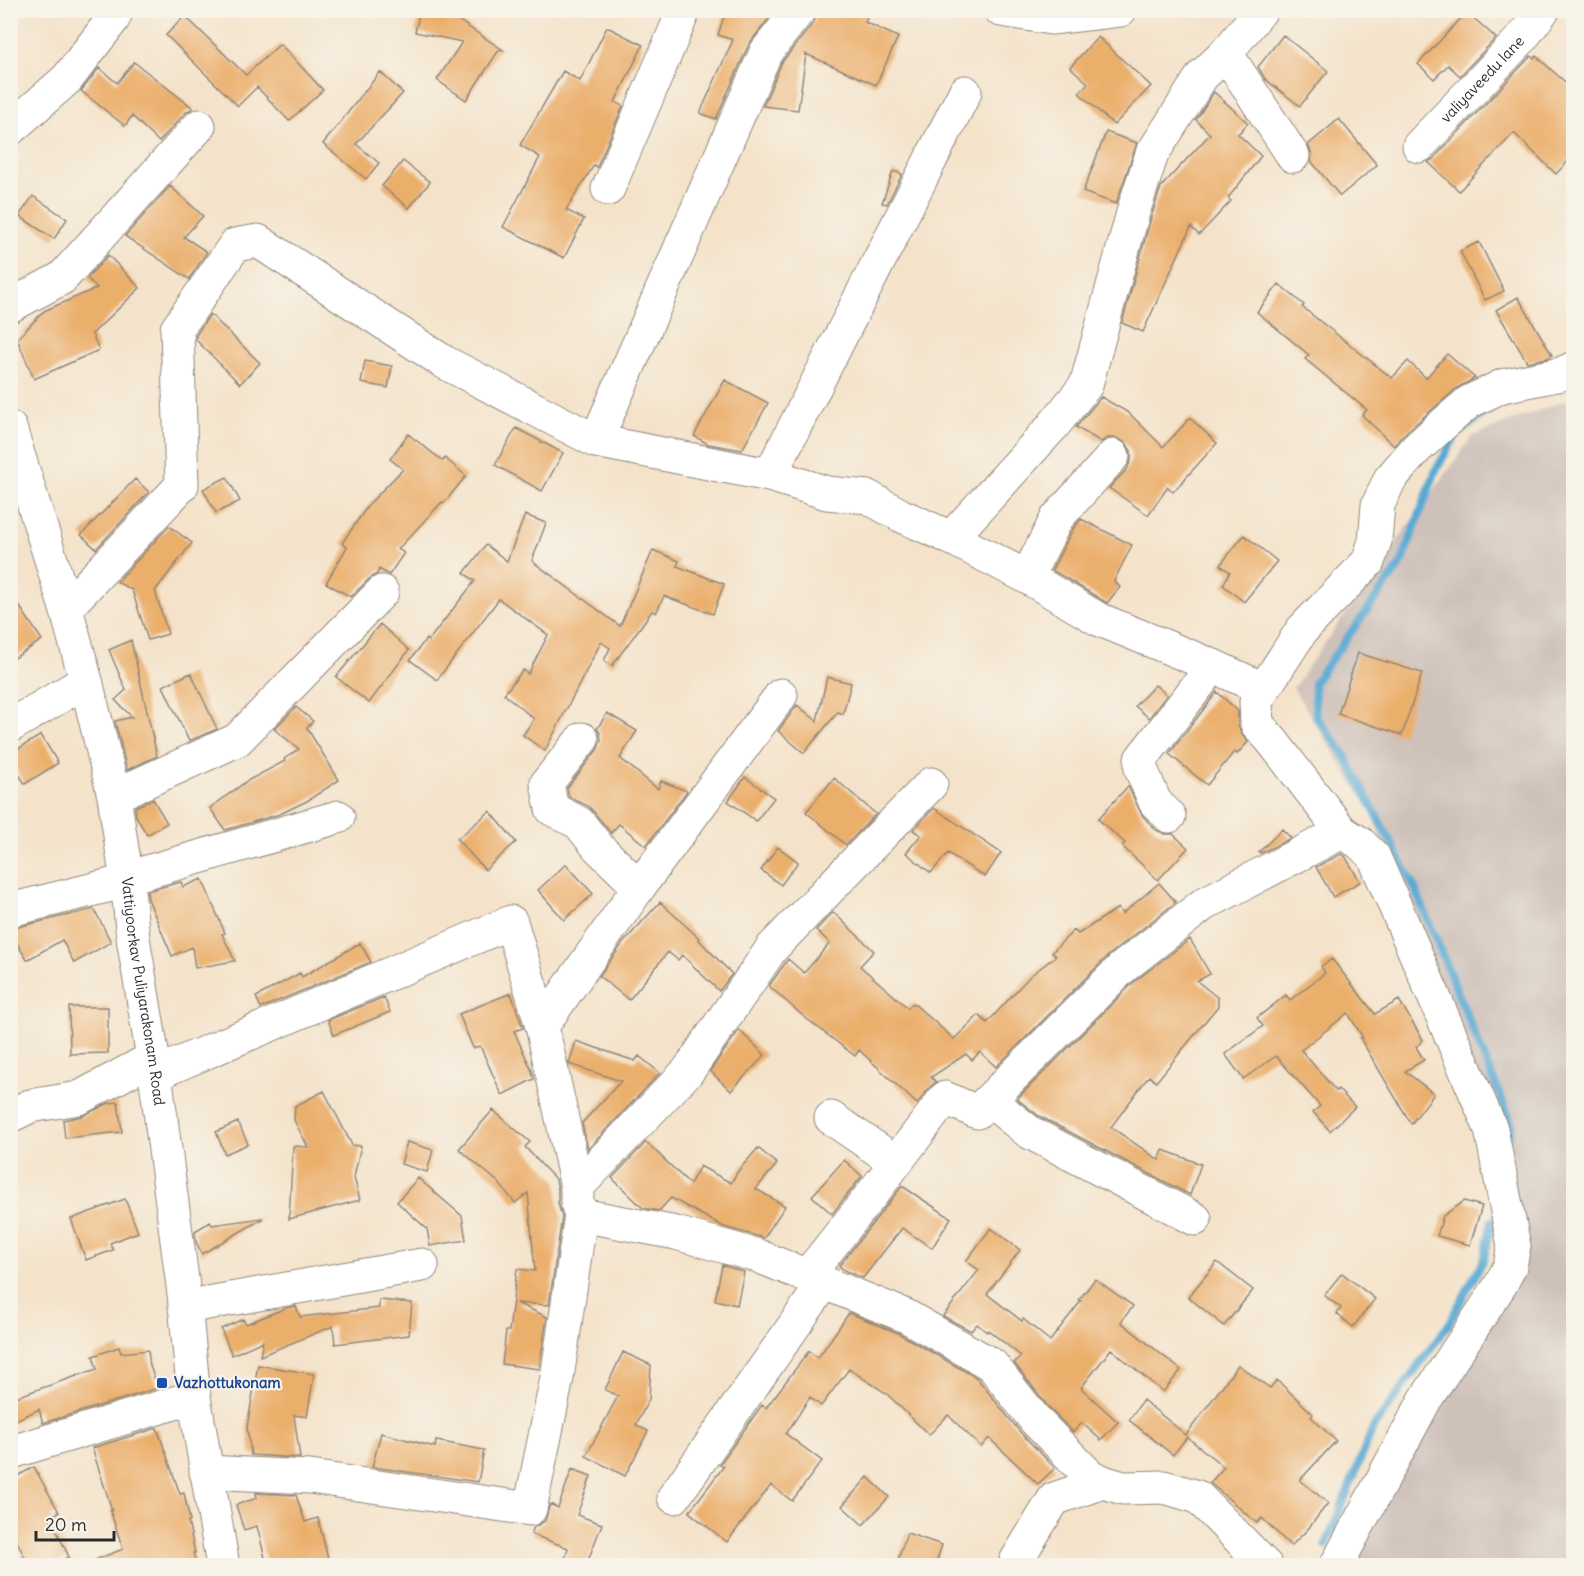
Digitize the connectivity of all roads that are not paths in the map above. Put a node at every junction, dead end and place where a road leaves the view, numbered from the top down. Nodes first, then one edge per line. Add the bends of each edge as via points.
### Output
1 (117, 10) edge
2 (684, 10) edge
3 (799, 10) edge
4 (1001, 10) edge
5 (1120, 10) edge
6 (1261, 10) edge
7 (1544, 10) edge
8 (1226, 53) junction
9 (965, 92) dead end
10 (199, 126) dead end
11 (10, 129) edge
12 (1419, 146) dead end
13 (1293, 156) dead end
14 (608, 189) dead end
15 (10, 306) edge
16 (1574, 368) edge
17 (10, 428) edge
18 (596, 441) junction
19 (1113, 456) dead end
20 (770, 475) junction
21 (951, 538) junction
22 (1027, 577) junction
23 (382, 592) dead end
24 (66, 608) junction
25 (1213, 666) junction
26 (86, 681) junction
27 (1263, 689) junction
28 (781, 695) dead end
29 (10, 726) edge
30 (582, 739) dead end
31 (931, 784) dead end
32 (114, 796) junction
33 (1169, 816) dead end
34 (338, 817) dead end
35 (1342, 832) junction
36 (127, 879) junction
37 (639, 887) junction
38 (10, 910) edge
39 (542, 1026) junction
40 (154, 1066) junction
41 (989, 1100) junction
42 (10, 1116) edge
43 (831, 1118) dead end
44 (896, 1162) junction
45 (579, 1201) junction
46 (1195, 1219) dead end
47 (422, 1265) dead end
48 (816, 1280) junction
49 (185, 1307) junction
50 (194, 1397) junction
51 (15, 1450) dead end
52 (206, 1472) junction
53 (1103, 1482) junction
54 (674, 1497) dead end
55 (1016, 1561) dead end
56 (223, 1566) edge
57 (1266, 1566) edge
58 (1336, 1566) edge

1 - 11 street via 67,79
2 - 14 street
3 - 18 street via 766,52
4 - 5 street via 1051,18
6 - 8 street
7 - 12 street, valiyaveedu lane
8 - 13 street
8 - 21 street via 1202,76 1152,154 1086,385
9 - 20 street
10 - 15 street via 62,278
16 - 27 street via 1502,386 1469,402 1416,449 1390,478 1378,505 1375,541 1368,562 1302,630
17 - 24 street, Vattiyoorkav Puliyarakonam Road
18 - 20 street
18 - 24 street via 444,362 258,241 235,245 177,329 182,485
19 - 22 street via 1057,518
20 - 21 street via 827,493 868,497
21 - 22 street
22 - 25 street via 1098,619
23 - 32 street via 237,741
24 - 26 street, Vattiyoorkav Puliyarakonam Road
25 - 27 street
25 - 33 street via 1141,759 1141,769 1155,802
26 - 29 street
26 - 32 street, Vattiyoorkav Puliyarakonam Road
27 - 35 street via 1256,701 1257,724
28 - 37 street
30 - 37 street via 547,783 552,809 579,823
31 - 45 street via 772,948 688,1071
32 - 36 street, Vattiyoorkav Puliyarakonam Road
34 - 36 street
35 - 41 street via 1204,904 1122,968
35 - 58 street via 1374,857 1491,1129 1514,1246 1502,1284 1425,1400
36 - 38 street
36 - 40 street, Vattiyoorkav Puliyarakonam Road
37 - 39 street
39 - 40 street via 511,922
39 - 45 street
40 - 42 street via 79,1098 30,1106
40 - 49 street, Vattiyoorkav Puliyarakonam Road
41 - 44 street via 977,1112 945,1098
41 - 46 street via 1029,1132
43 - 44 street
44 - 48 street
45 - 48 street via 758,1256
45 - 52 street via 557,1378 530,1509 310,1477
47 - 49 street
48 - 53 street via 906,1316 992,1365 1036,1421 1090,1476
48 - 54 street
49 - 50 street, Vattiyoorkav Puliyarakonam Road
50 - 51 street
50 - 52 street, Vattiyoorkav Puliyarakonam Road
52 - 56 street, Vattiyoorkav Puliyarakonam Road
53 - 55 street via 1054,1499
53 - 57 street via 1123,1488 1164,1487 1198,1497

